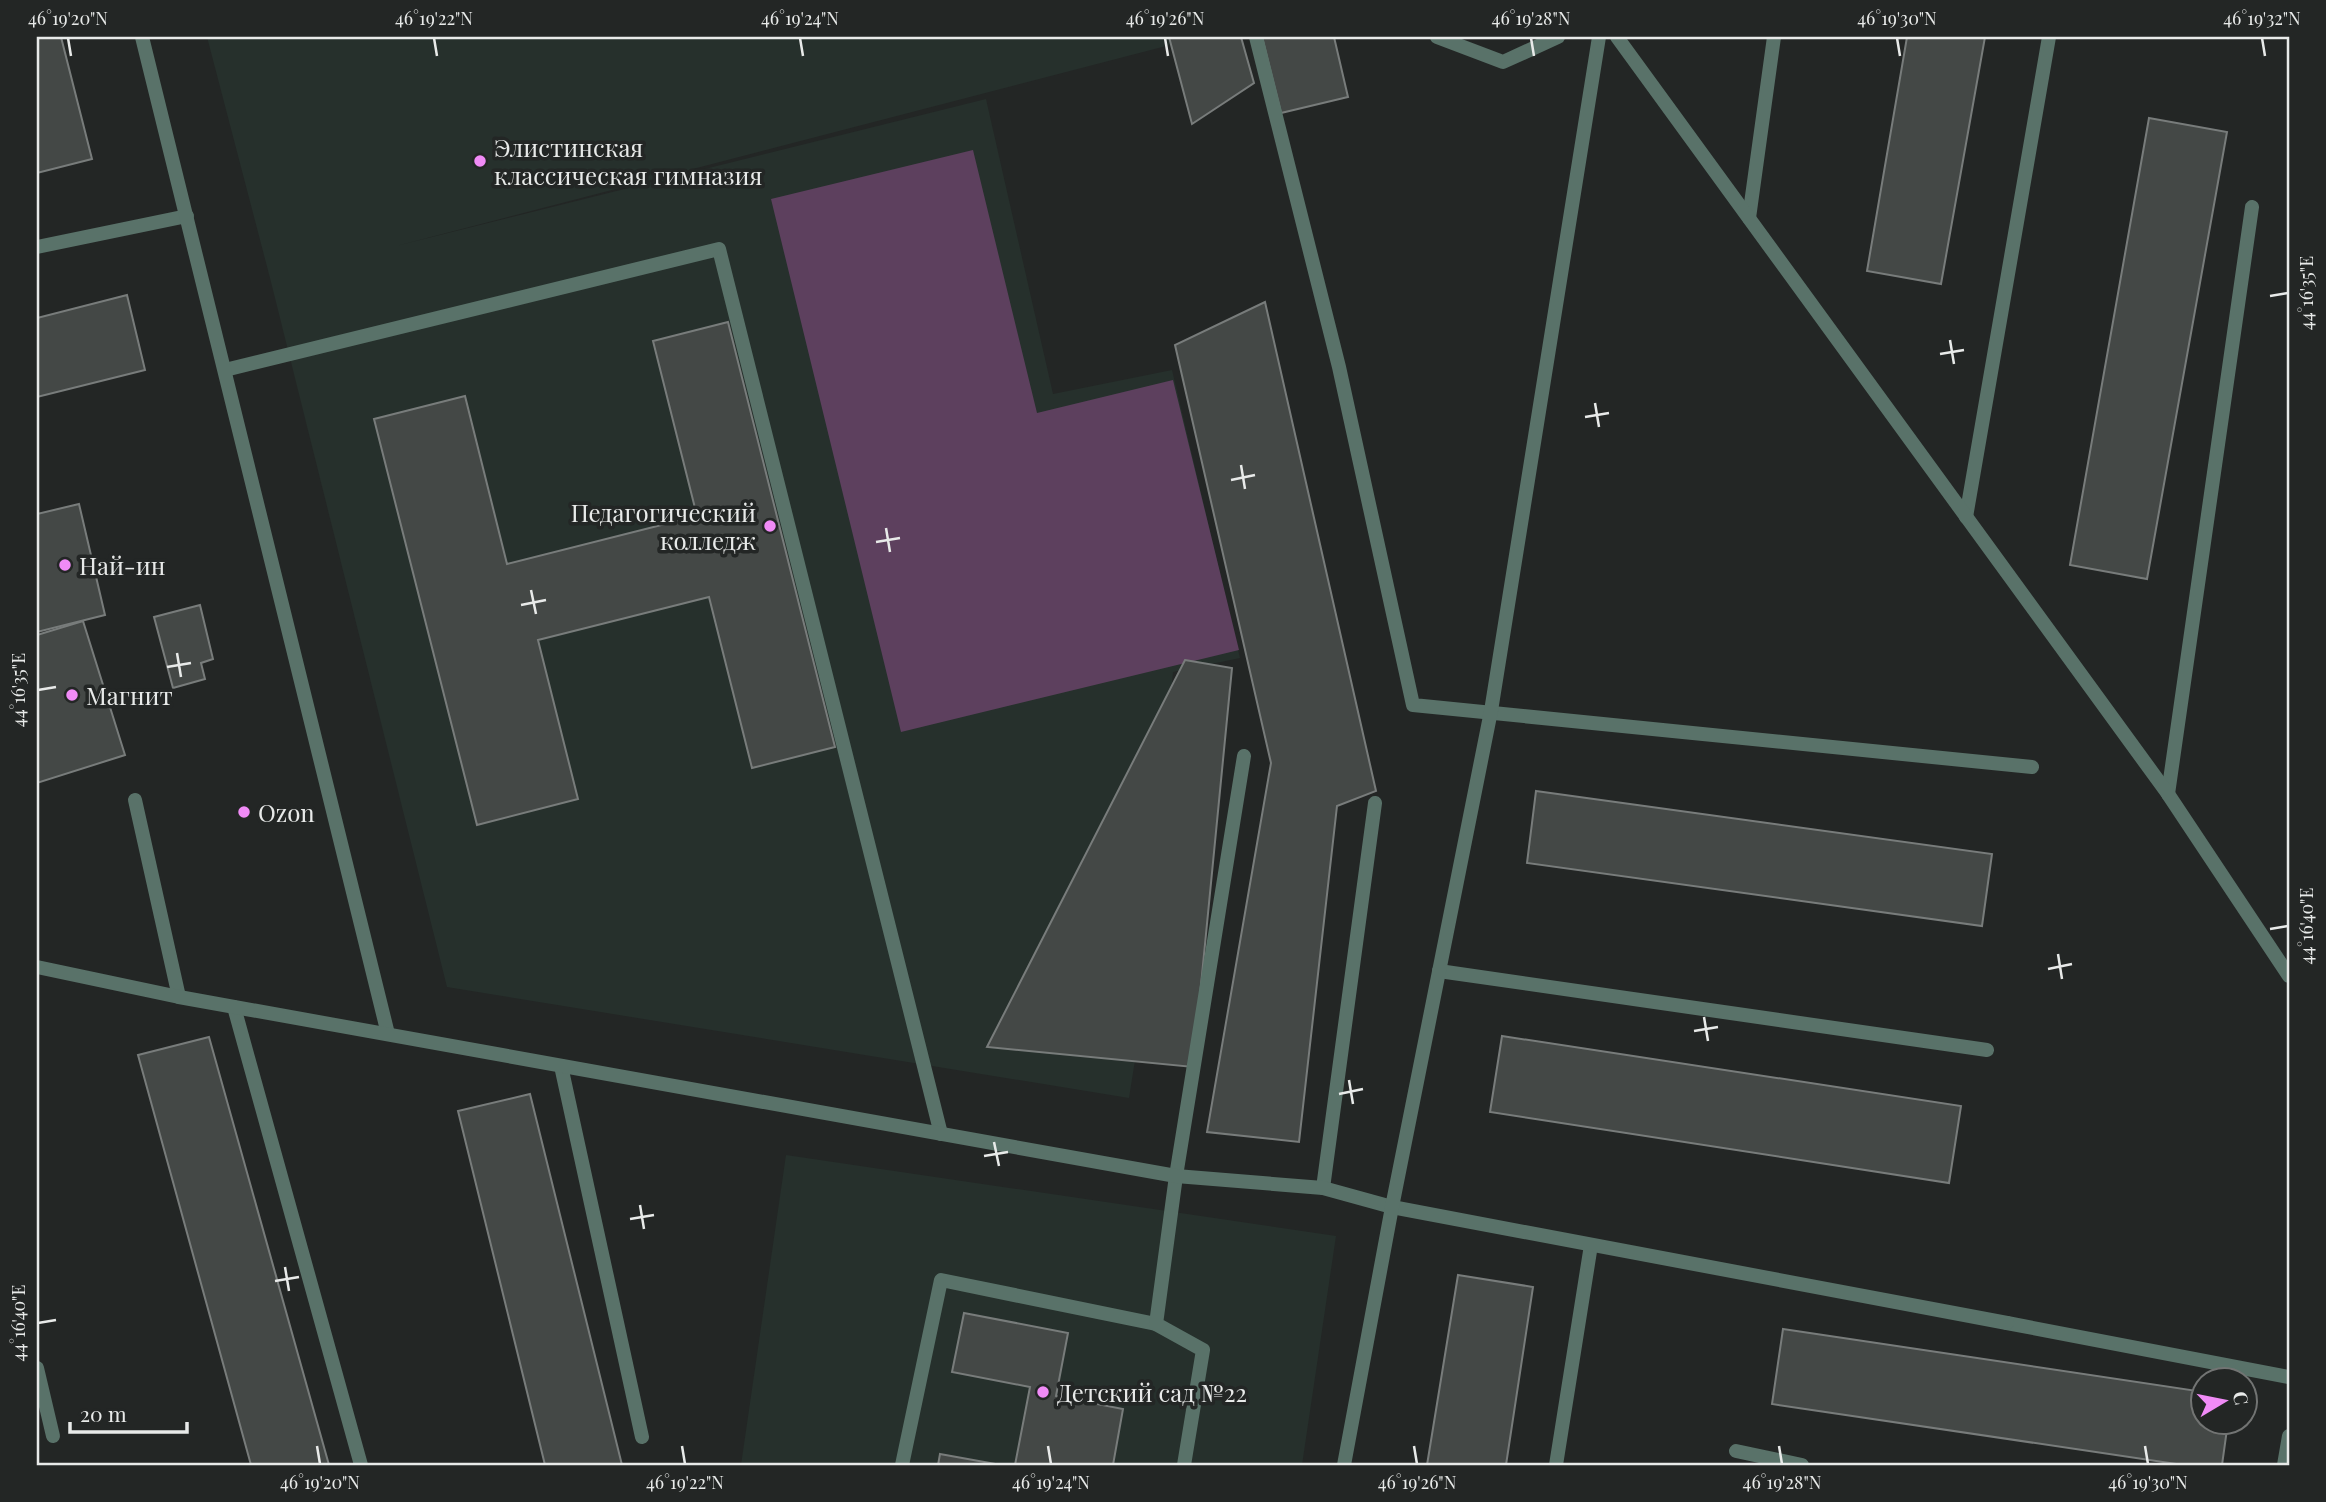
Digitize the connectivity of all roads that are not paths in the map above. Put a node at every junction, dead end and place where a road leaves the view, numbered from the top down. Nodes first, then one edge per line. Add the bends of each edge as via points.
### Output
1 (142, 37) edge
2 (1256, 37) edge
3 (1437, 37) edge
4 (1558, 37) edge
5 (1599, 37) edge
6 (1617, 37) edge
7 (1774, 37) edge
8 (2049, 37) edge
9 (2252, 207) dead end
10 (187, 216) junction
11 (1749, 218) junction
12 (37, 247) edge
13 (225, 370) junction
14 (1966, 517) junction
15 (1491, 711) junction
16 (1244, 756) dead end
17 (2032, 767) dead end
18 (2168, 794) junction
19 (135, 800) dead end
20 (1375, 803) dead end
21 (37, 967) edge
22 (1439, 971) junction
23 (2289, 976) edge
24 (179, 997) junction
25 (234, 1007) junction
26 (388, 1034) junction
27 (1987, 1050) dead end
28 (561, 1066) junction
29 (941, 1134) junction
30 (1176, 1176) junction
31 (1323, 1188) junction
32 (1392, 1207) junction
33 (1591, 1245) junction
34 (1156, 1324) junction
35 (37, 1368) edge
36 (2289, 1377) edge
37 (53, 1436) dead end
38 (2289, 1436) edge
39 (642, 1437) dead end
40 (1736, 1451) dead end
41 (360, 1465) edge
42 (902, 1465) edge
43 (1184, 1465) edge
44 (1345, 1465) edge
45 (1556, 1465) edge
46 (1802, 1465) edge
47 (2284, 1465) edge

1 - 10 street
2 - 15 street via 1339,366 1413,705
3 - 4 street via 1503,62
5 - 15 street
6 - 11 street
7 - 11 street
8 - 14 street
9 - 18 street
10 - 12 street
10 - 13 street
11 - 14 street
13 - 26 street
13 - 29 street via 719,249
14 - 18 street
15 - 17 street
15 - 22 street
16 - 30 street
18 - 23 street
19 - 24 street
20 - 31 street
21 - 24 street
22 - 27 street
22 - 32 street
24 - 25 street
25 - 26 street
25 - 41 street
26 - 28 street
28 - 29 street
28 - 39 street
29 - 30 street
30 - 31 street
30 - 34 street
31 - 32 street
32 - 33 street
32 - 44 street
33 - 36 street
33 - 45 street
34 - 42 street via 941,1280
34 - 43 street via 1203,1350
35 - 37 street
38 - 47 street
40 - 46 street

